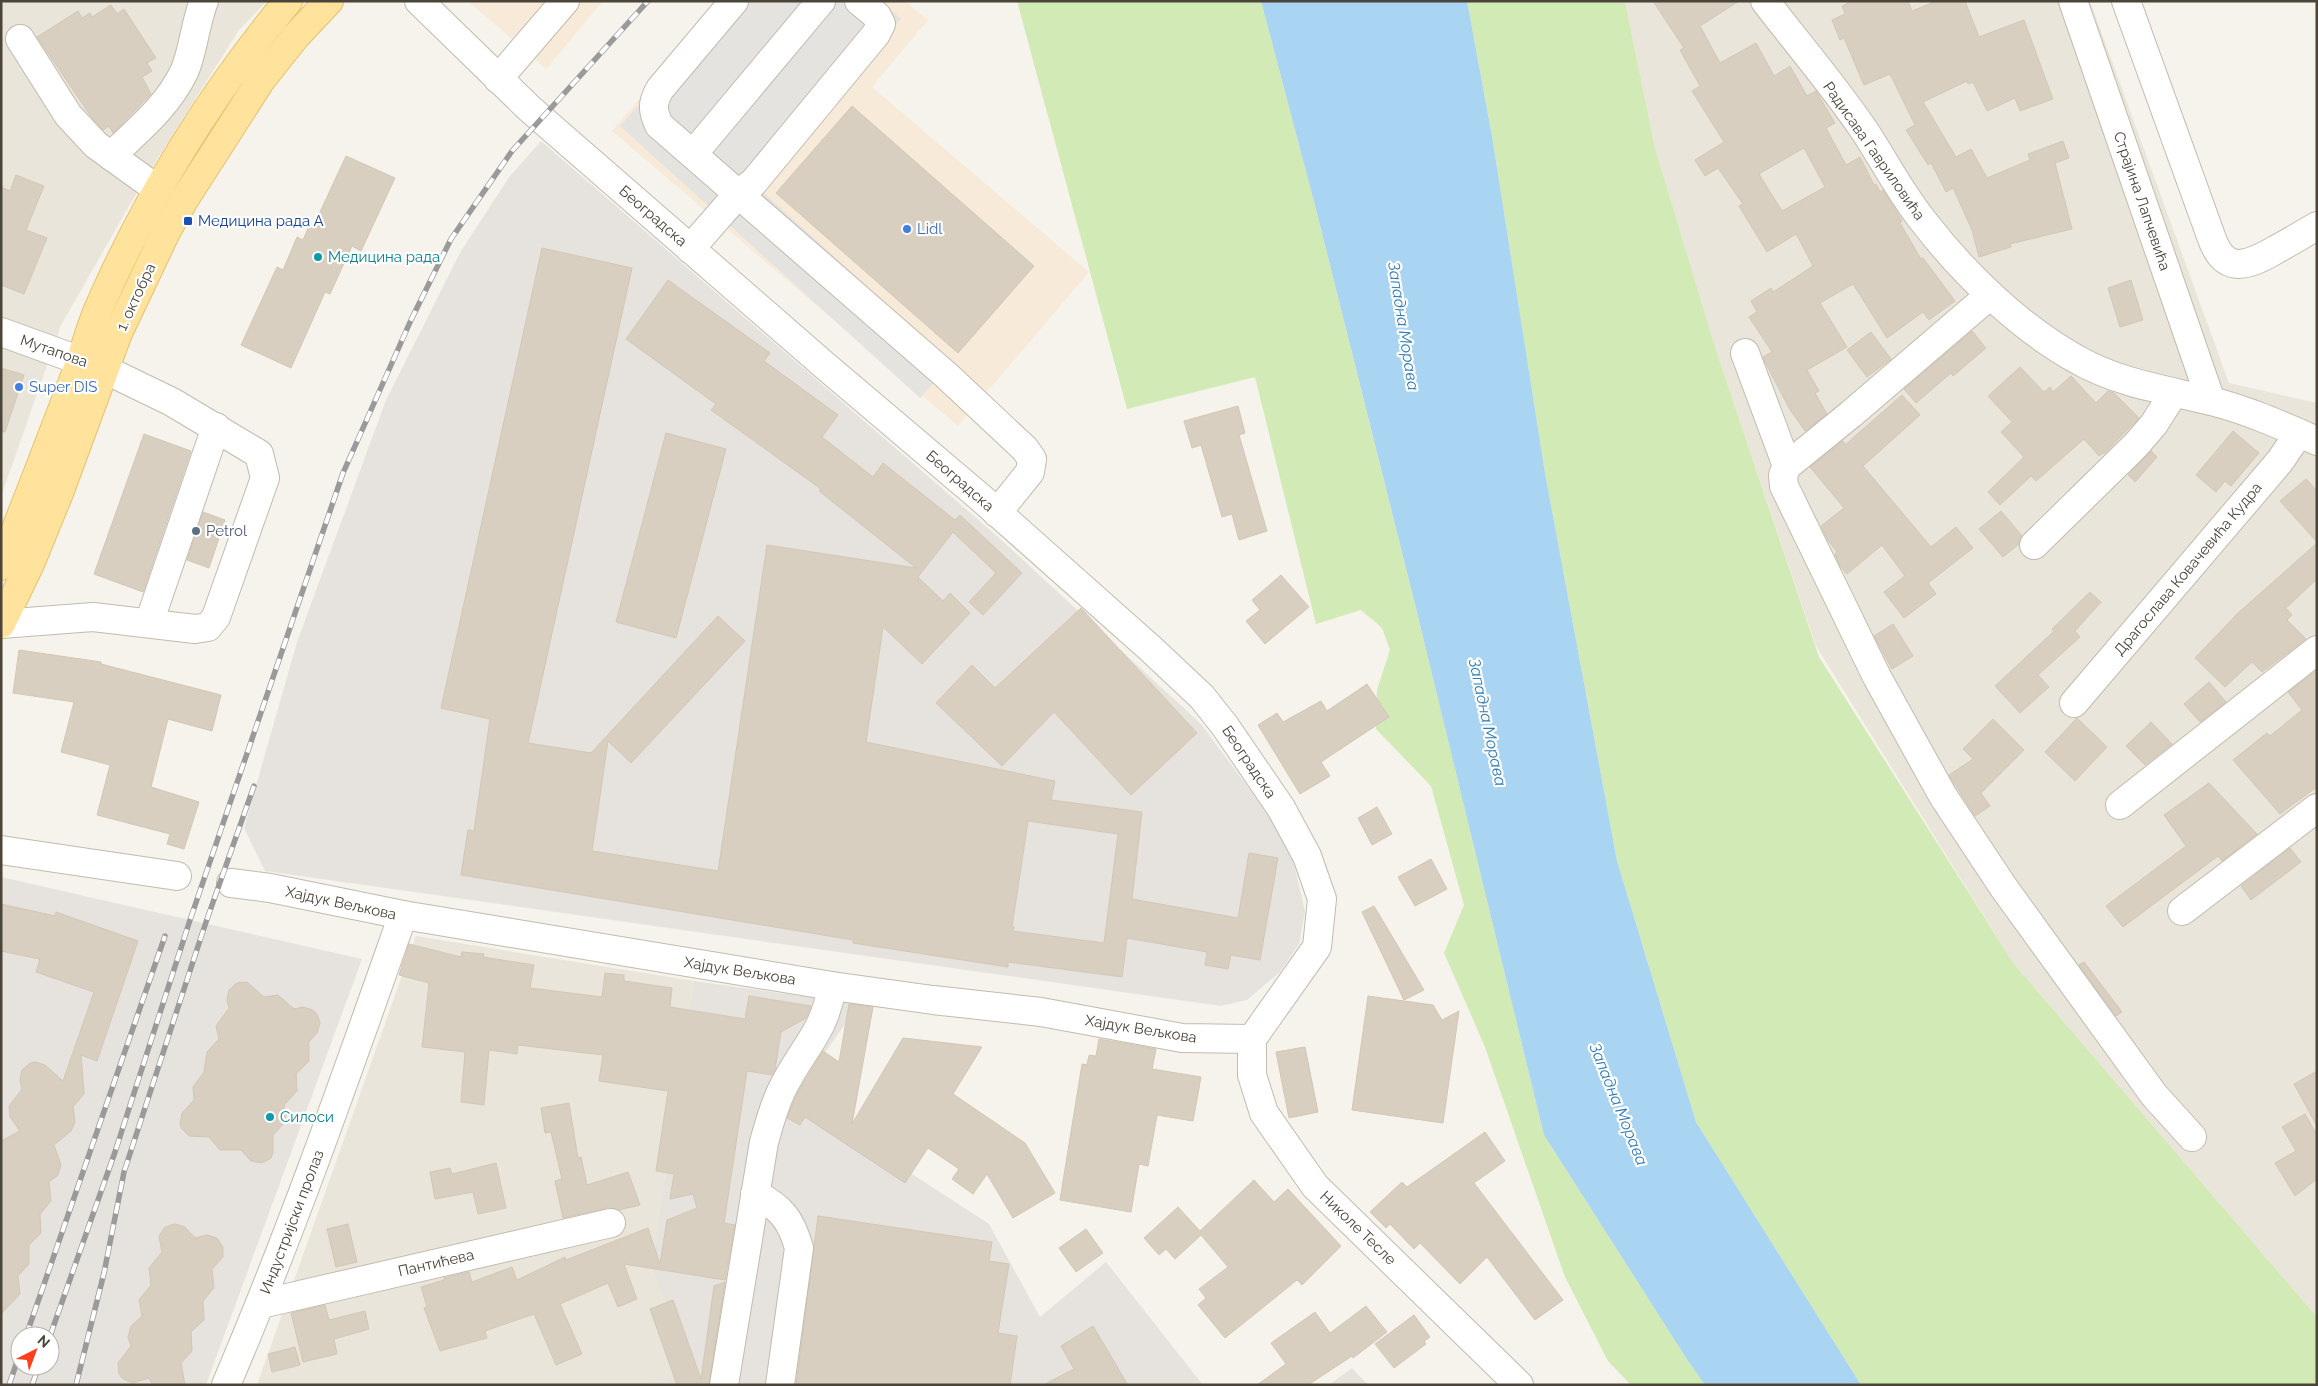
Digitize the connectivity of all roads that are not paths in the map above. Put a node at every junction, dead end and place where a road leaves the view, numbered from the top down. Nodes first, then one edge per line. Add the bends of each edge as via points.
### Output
1 (204, 1) edge
2 (288, 1) edge
3 (329, 1) edge
4 (419, 1) edge
5 (565, 1) edge
6 (734, 1) edge
7 (821, 1) edge
8 (859, 1) edge
9 (1765, 1) edge
10 (2072, 1) edge
11 (2126, 1) edge
12 (20, 39) dead end
13 (498, 79) junction
14 (693, 154) junction
15 (111, 156) junction
16 (156, 189) junction
17 (739, 192) junction
18 (2317, 226) edge
19 (690, 249) junction
20 (1990, 295) junction
21 (1, 332) edge
22 (1745, 353) dead end
23 (81, 360) junction
24 (106, 370) junction
25 (2173, 394) junction
26 (2212, 401) junction
27 (216, 427) junction
28 (2309, 438) edge
29 (1787, 466) junction
30 (997, 513) junction
31 (2034, 545) dead end
32 (1, 566) edge
33 (149, 623) junction
34 (1, 624) edge
35 (2317, 650) edge
36 (2086, 703) dead end
37 (2120, 805) dead end
38 (2317, 808) edge
39 (1, 850) edge
40 (177, 876) dead end
41 (231, 883) dead end
42 (2182, 911) dead end
43 (403, 915) junction
44 (832, 986) junction
45 (1252, 1039) junction
46 (2192, 1137) dead end
47 (755, 1194) junction
48 (612, 1223) dead end
49 (261, 1304) junction
50 (226, 1385) edge
51 (724, 1385) edge
52 (780, 1385) edge
53 (1519, 1385) edge

1 - 15 street via 184,71 162,107
2 - 16 main road, 1. октобра via 240,64
3 - 24 main road, 1. октобра via 261,80 184,200 126,317
4 - 13 street, Београдска
5 - 13 street
6 - 14 street via 660,88 652,103 659,124
7 - 14 street
8 - 17 street via 877,16 881,24 876,34 753,183
9 - 20 street, Радисава Гавриловића via 1863,129 1923,222
10 - 26 street, Страјина Лапчевића
11 - 18 street via 2214,244 2222,257 2238,265 2256,262
12 - 15 street via 68,115
13 - 19 street, Београдска
14 - 17 street
15 - 16 street
16 - 23 main road, 1. октобра via 100,305
17 - 19 street
17 - 30 street via 1025,449 1032,459 1030,472
19 - 30 street, Београдска
20 - 25 street, Радисава Гавриловића via 2078,361
20 - 29 street
21 - 23 street, Мутапова
22 - 29 street
23 - 24 street, Мутапова
23 - 32 main road, 1. октобра
24 - 27 street, Мутапова
24 - 34 main road, 1. октобра via 52,511
25 - 26 street, Радисава Гавриловића
25 - 31 street via 2136,445
26 - 28 street, Драгослава Ковачевића Кудра
27 - 33 street
27 - 33 street, Мутапова via 259,454 265,478 216,617 208,627 196,629
28 - 36 street, Драгослава Ковачевића Кудра via 2280,461
29 - 46 street via 1783,475 1784,486 1877,677 1943,796 2004,888 2148,1087
30 - 45 street, Београдска via 1202,697 1281,808 1307,856 1322,899 1317,948
33 - 34 street via 93,617
35 - 37 street
38 - 42 street
39 - 40 street
41 - 43 street, Хајдук Вељкова
43 - 44 street, Хајдук Вељкова
43 - 49 street, Индустријски пролаз
44 - 45 street, Хајдук Вељкова via 1041,1012 1182,1038
44 - 47 street via 828,1008 818,1032 786,1081 770,1120
45 - 53 street, Николе Тесле via 1252,1076 1264,1113 1315,1186
47 - 51 street
47 - 52 street via 782,1212 793,1228 799,1248
48 - 49 street, Пантићева
49 - 50 street, Индустријски пролаз

